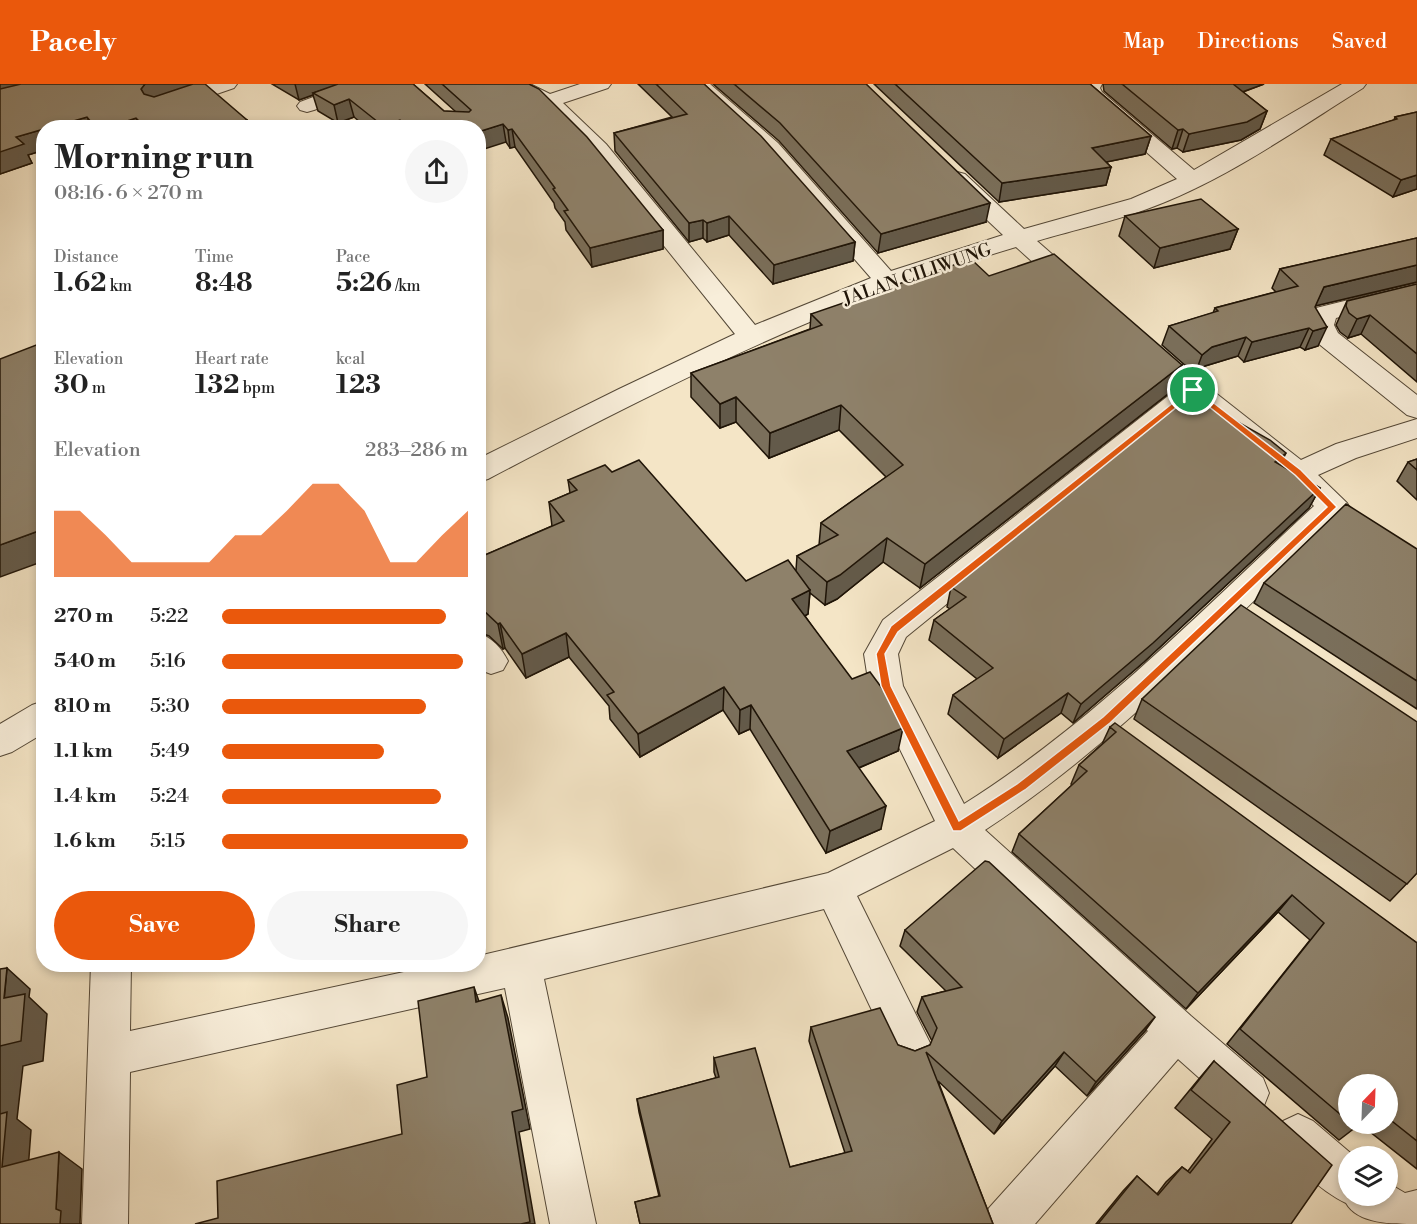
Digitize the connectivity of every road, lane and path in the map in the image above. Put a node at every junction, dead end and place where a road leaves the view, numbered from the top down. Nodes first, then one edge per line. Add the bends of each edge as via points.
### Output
1 (227, 84) edge
2 (367, 84) edge
3 (514, 84) edge
4 (601, 84) edge
5 (698, 84) edge
6 (1092, 84) edge
7 (1356, 84) edge
8 (549, 101) junction
9 (160, 106) edge
10 (307, 106) dead end
11 (936, 158) edge
12 (1191, 179) junction
13 (1021, 239) junction
14 (886, 280) junction
15 (1417, 290) edge
16 (1098, 307) edge
17 (751, 337) junction
18 (1159, 360) edge
19 (1193, 390) junction
20 (1417, 410) edge
21 (1417, 428) edge
22 (486, 468) edge
23 (1298, 472) junction
24 (36, 720) edge
25 (0, 742) edge
26 (957, 828) junction
27 (834, 890) junction
28 (521, 966) junction
29 (111, 972) edge
30 (1176, 1030) junction
31 (909, 1043) dead end
32 (110, 1056) junction
33 (1338, 1172) edge
34 (1384, 1206) edge
35 (1417, 1213) edge
36 (105, 1224) edge
37 (573, 1224) edge
38 (1005, 1224) edge

1 - 9 street
2 - 10 street
3 - 8 street
4 - 8 street
5 - 14 street via 770,148
6 - 12 street via 1094,95
7 - 12 street, JALAN CILIWUNG
8 - 17 street via 598,149
11 - 13 street
12 - 13 street, JALAN CILIWUNG via 1139,204
13 - 14 street, JALAN CILIWUNG
13 - 16 street
14 - 17 street, JALAN CILIWUNG
15 - 20 street via 1325,314 1321,325 1328,338
17 - 22 street, JALAN CILIWUNG
18 - 19 street
19 - 23 street
19 - 26 street via 894,629 880,654 886,686
21 - 23 street via 1346,451
23 - 26 street via 1347,516 1240,612 1120,730
24 - 25 street
26 - 27 street
26 - 30 street
27 - 28 street
27 - 31 street
28 - 32 street
28 - 37 street
29 - 32 street
30 - 33 street
30 - 38 street
32 - 36 street
34 - 35 street via 1402,1216

